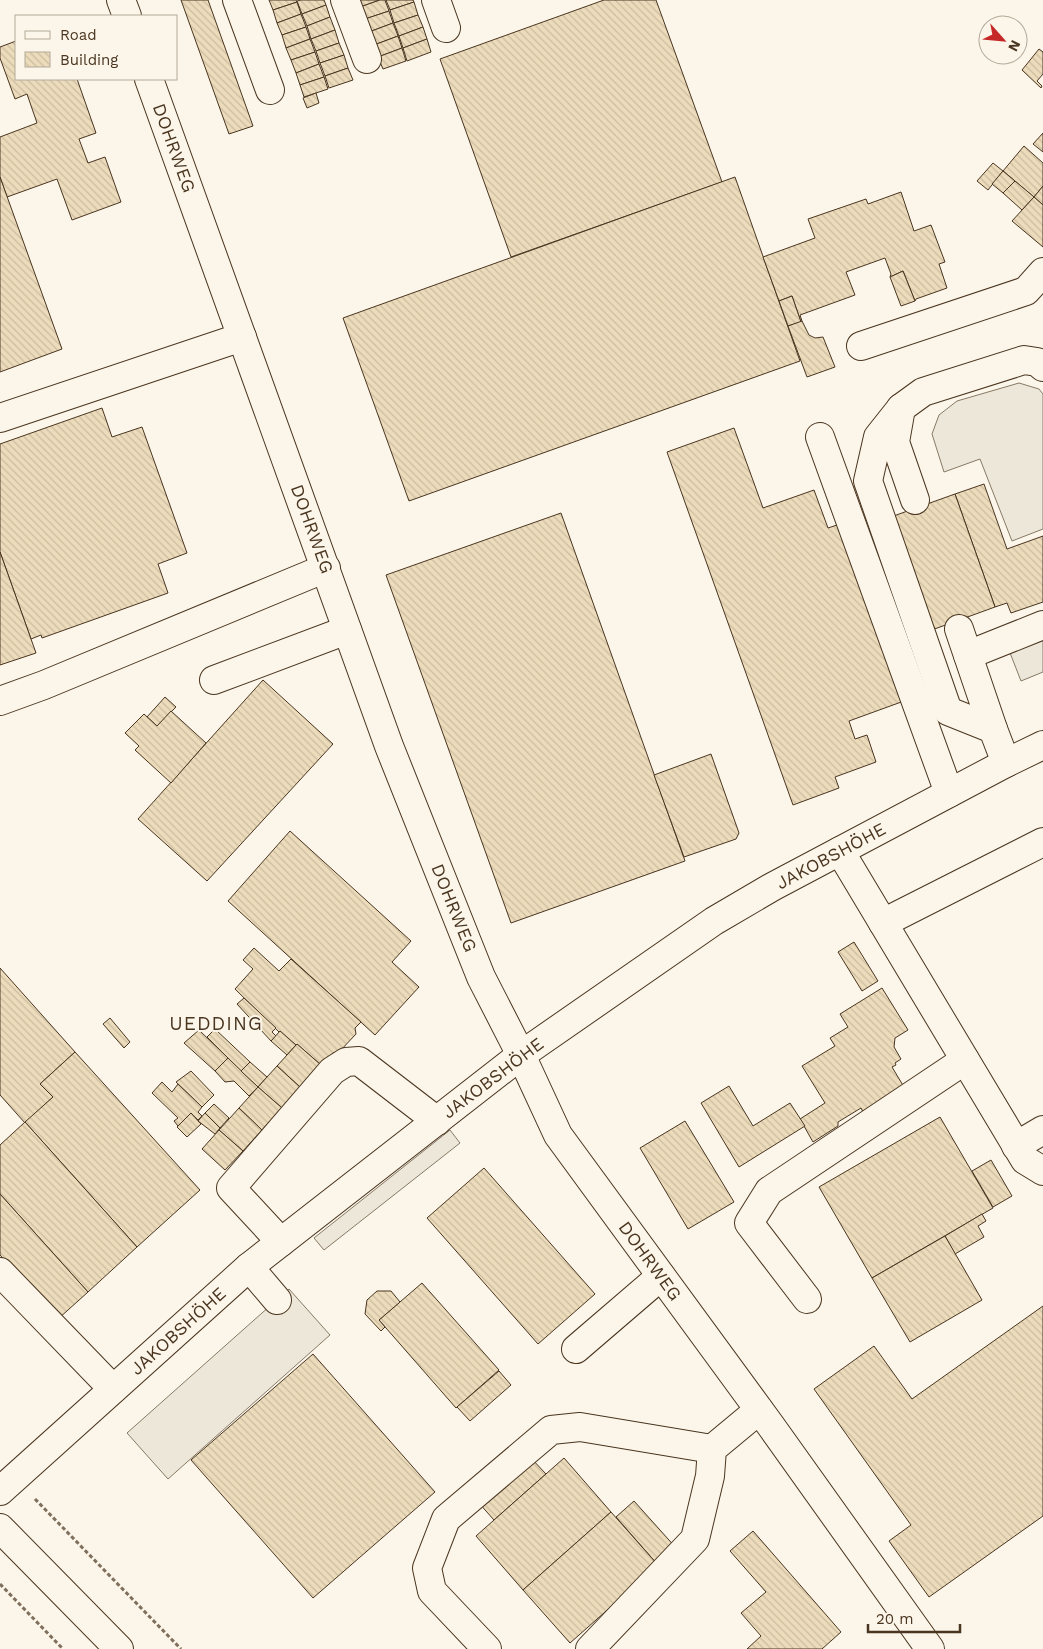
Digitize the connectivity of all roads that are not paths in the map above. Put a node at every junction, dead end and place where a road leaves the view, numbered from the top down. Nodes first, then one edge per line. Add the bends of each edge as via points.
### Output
1 (121, 0) edge
2 (236, 0) edge
3 (346, 0) edge
4 (436, 0) edge
5 (127, 15) edge
6 (446, 28) dead end
7 (368, 60) dead end
8 (149, 80) edge
9 (270, 90) dead end
10 (1043, 272) edge
11 (242, 337) junction
12 (861, 346) dead end
13 (1043, 367) edge
14 (901, 408) junction
15 (0, 418) edge
16 (820, 437) dead end
17 (915, 500) dead end
18 (326, 568) junction
19 (1043, 625) edge
20 (959, 629) dead end
21 (347, 630) junction
22 (968, 655) junction
23 (214, 680) dead end
24 (0, 701) edge
25 (993, 729) junction
26 (1043, 745) edge
27 (1006, 763) junction
28 (949, 793) junction
29 (1043, 842) edge
30 (840, 851) junction
31 (883, 923) junction
32 (522, 1055) junction
33 (965, 1060) junction
34 (437, 1121) junction
35 (1043, 1130) edge
36 (1016, 1146) junction
37 (1043, 1171) edge
38 (281, 1242) junction
39 (249, 1267) junction
40 (0, 1272) edge
41 (661, 1276) junction
42 (807, 1299) dead end
43 (277, 1300) dead end
44 (576, 1349) dead end
45 (114, 1389) junction
46 (759, 1410) junction
47 (712, 1449) junction
48 (7, 1485) edge
49 (0, 1528) edge
50 (119, 1649) edge
51 (487, 1649) edge
52 (590, 1649) edge
53 (930, 1649) edge

1 - 5 street
2 - 9 street
3 - 7 street
4 - 6 street
8 - 11 street, DOHRWEG
10 - 12 street via 1026,291
11 - 15 street
11 - 18 street, DOHRWEG
13 - 14 street via 1037,362 1024,360 923,392
14 - 17 street via 895,442
14 - 25 street via 878,437 868,481 948,711
16 - 28 street
18 - 21 street, DOHRWEG
18 - 24 street
19 - 22 street
20 - 22 street
21 - 23 street
21 - 32 street, DOHRWEG via 389,746 481,976
22 - 25 street
25 - 27 street
26 - 27 street, JAKOBSHÖHE
27 - 28 street, JAKOBSHÖHE
28 - 30 street, JAKOBSHÖHE
29 - 31 street
30 - 31 street
30 - 32 street, JAKOBSHÖHE via 714,921
31 - 33 street
32 - 34 street, JAKOBSHÖHE
32 - 41 street, DOHRWEG via 558,1135
33 - 36 street
33 - 42 street via 769,1191 749,1223
34 - 38 street, JAKOBSHÖHE
34 - 38 street via 359,1062 346,1062 332,1071 231,1188
35 - 36 street
36 - 37 street via 1025,1160
38 - 39 street, JAKOBSHÖHE
39 - 43 street
39 - 45 street, JAKOBSHÖHE
40 - 45 street
41 - 44 street
41 - 46 street, DOHRWEG
45 - 48 street, JAKOBSHÖHE
46 - 47 street
46 - 53 street, DOHRWEG
47 - 51 street via 580,1427 551,1430 446,1519 427,1568 432,1591
47 - 52 street via 710,1476 695,1539
49 - 50 street

